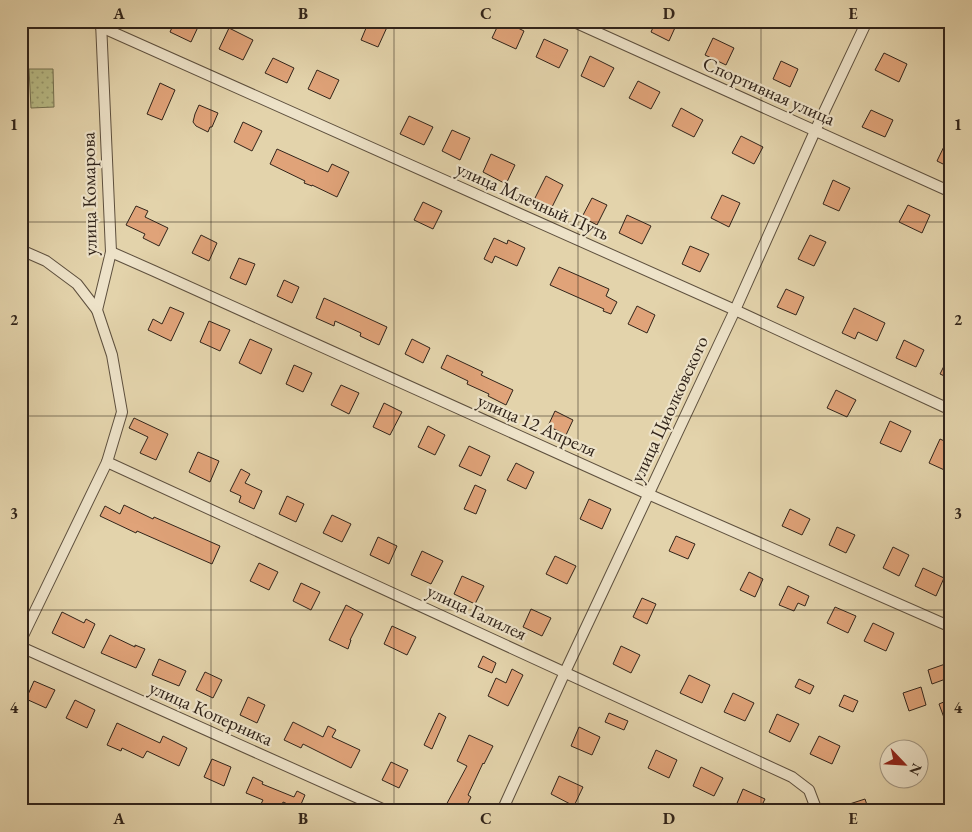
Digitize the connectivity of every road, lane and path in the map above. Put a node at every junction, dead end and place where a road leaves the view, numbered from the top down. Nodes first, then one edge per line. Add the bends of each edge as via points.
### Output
1 (572, 21) edge
2 (867, 21) edge
3 (101, 24) edge
4 (815, 131) junction
5 (951, 192) edge
6 (21, 250) edge
7 (111, 252) junction
8 (97, 310) junction
9 (735, 310) junction
10 (951, 410) edge
11 (107, 462) junction
12 (648, 494) junction
13 (951, 627) edge
14 (21, 640) edge
15 (21, 647) edge
16 (564, 672) junction
17 (387, 811) edge
18 (502, 811) edge
19 (817, 811) edge

1 - 4 street, Спортивная улица
2 - 4 street, улица Циолковского
3 - 7 street, улица Комарова
3 - 9 street, улица Млечный Путь
4 - 5 street, Спортивная улица
4 - 9 street, улица Циолковского
6 - 8 street via 46,261 78,284
7 - 8 street, улица Комарова
7 - 12 street, улица 12 Апреля
8 - 11 street via 112,355 122,412
9 - 10 street, улица Млечный Путь
9 - 12 street, улица Циолковского
11 - 14 street
11 - 16 street, улица Галилея
12 - 13 street, улица 12 Апреля
12 - 16 street, улица Циолковского
15 - 17 street, улица Коперника
16 - 18 street, улица Циолковского
16 - 19 street, улица Галилея via 792,776 809,790

